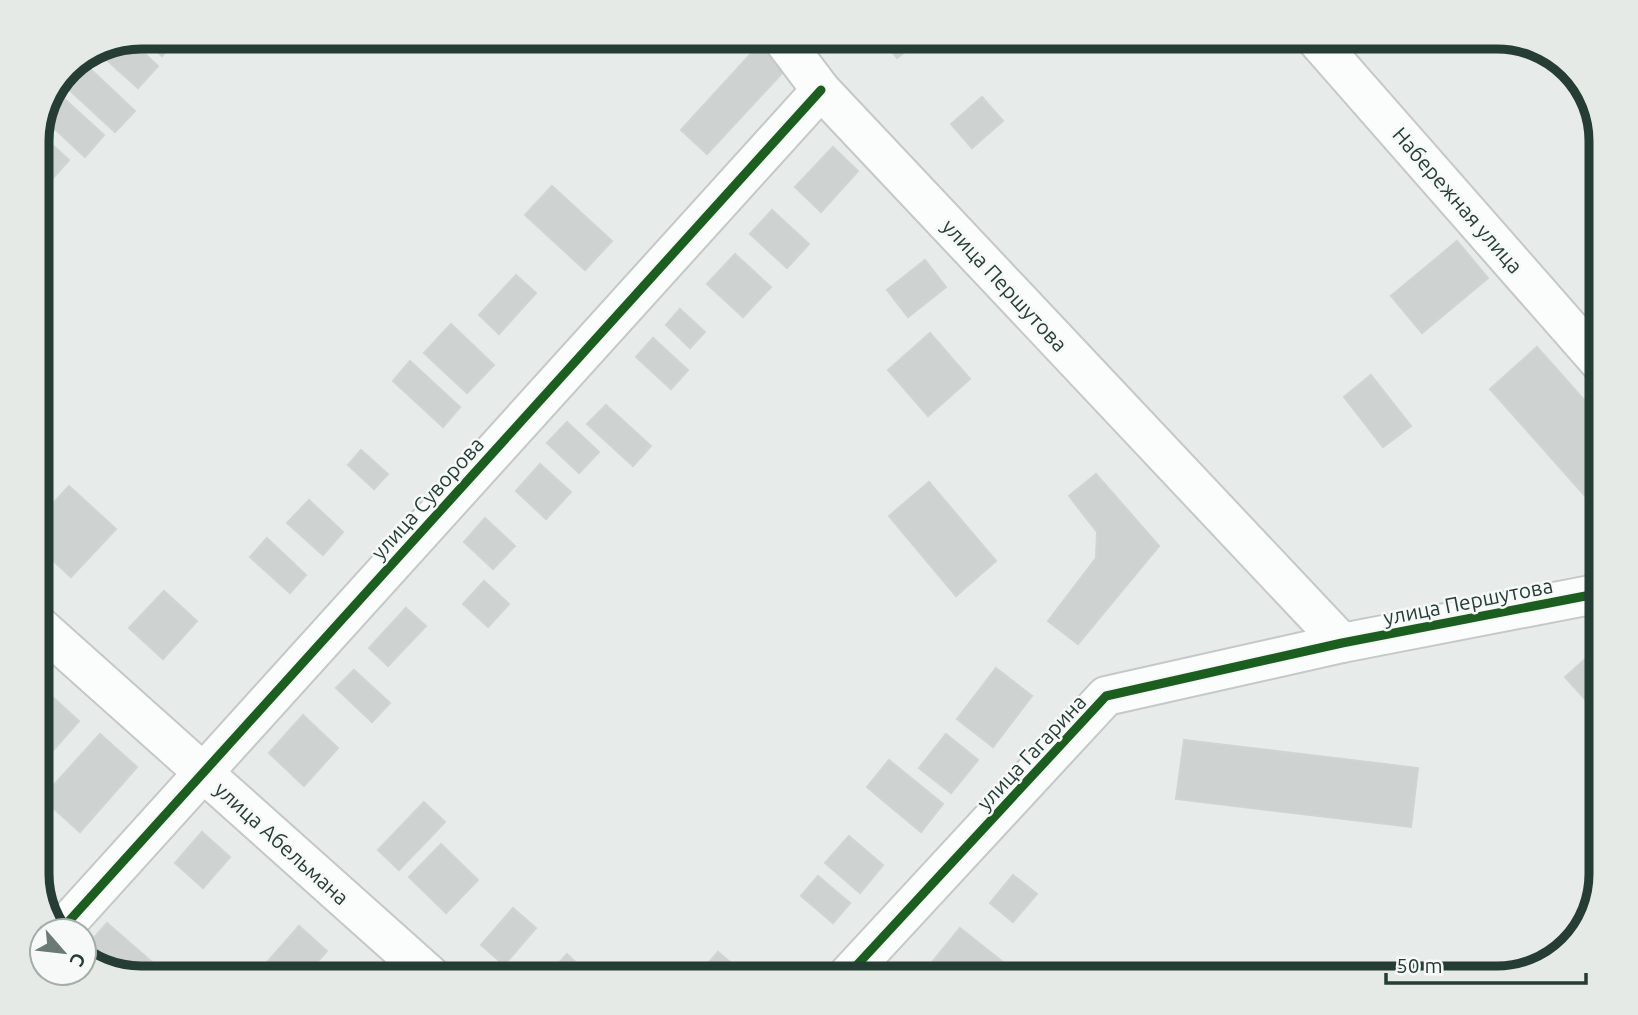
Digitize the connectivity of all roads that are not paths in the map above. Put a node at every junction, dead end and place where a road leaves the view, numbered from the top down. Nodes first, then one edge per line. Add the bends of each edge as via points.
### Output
1 (790, 49) edge
2 (1325, 49) edge
3 (821, 90) junction
4 (1589, 350) edge
5 (1589, 595) edge
6 (49, 635) edge
7 (1342, 643) junction
8 (202, 772) junction
9 (73, 917) edge
10 (420, 966) edge
11 (856, 966) edge

1 - 3 street, улица Першутова
2 - 4 street, Набережная улица
3 - 7 street, улица Першутова
3 - 8 street, улица Суворова
5 - 7 street, улица Першутова
6 - 8 street, улица Абельмана
7 - 11 street, улица Гагарина via 1106,696
8 - 9 street, улица Суворова
8 - 10 street, улица Абельмана

